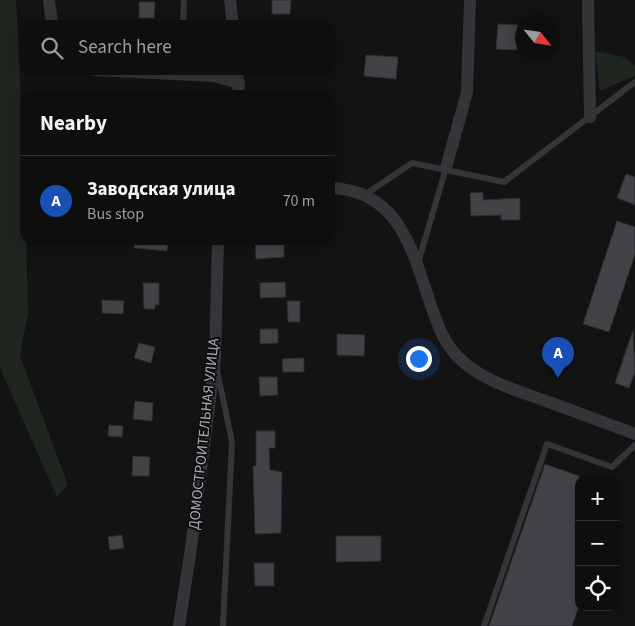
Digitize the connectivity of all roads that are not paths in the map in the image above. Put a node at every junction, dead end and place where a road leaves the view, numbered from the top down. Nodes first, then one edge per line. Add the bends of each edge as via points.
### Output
1 (49, 0) edge
2 (184, 0) edge
3 (230, 0) edge
4 (470, 0) edge
5 (588, 0) edge
6 (51, 20) edge
7 (183, 20) edge
8 (232, 20) edge
9 (215, 75) edge
10 (238, 75) edge
11 (635, 82) edge
12 (239, 89) edge
13 (590, 117) junction
14 (446, 168) junction
15 (335, 188) edge
16 (366, 194) junction
17 (218, 245) edge
18 (417, 265) junction
19 (215, 359) junction
20 (635, 434) edge
21 (635, 445) edge
22 (179, 626) edge
23 (223, 626) edge
24 (484, 626) edge

1 - 6 street
2 - 7 lane
3 - 8 street
4 - 14 street via 467,92
5 - 13 street
9 - 12 street
10 - 12 street
11 - 13 lane
13 - 14 lane via 504,182
14 - 16 lane via 412,163
14 - 18 lane
15 - 16 street
16 - 18 street via 380,203 400,226
17 - 19 street, ДОМОСТРОИТЕЛЬНАЯ УЛИЦА
18 - 20 street via 443,339 458,358 478,373 507,387
19 - 22 street, ДОМОСТРОИТЕЛЬНАЯ УЛИЦА
19 - 23 lane via 232,442
21 - 24 lane via 612,467 547,444

